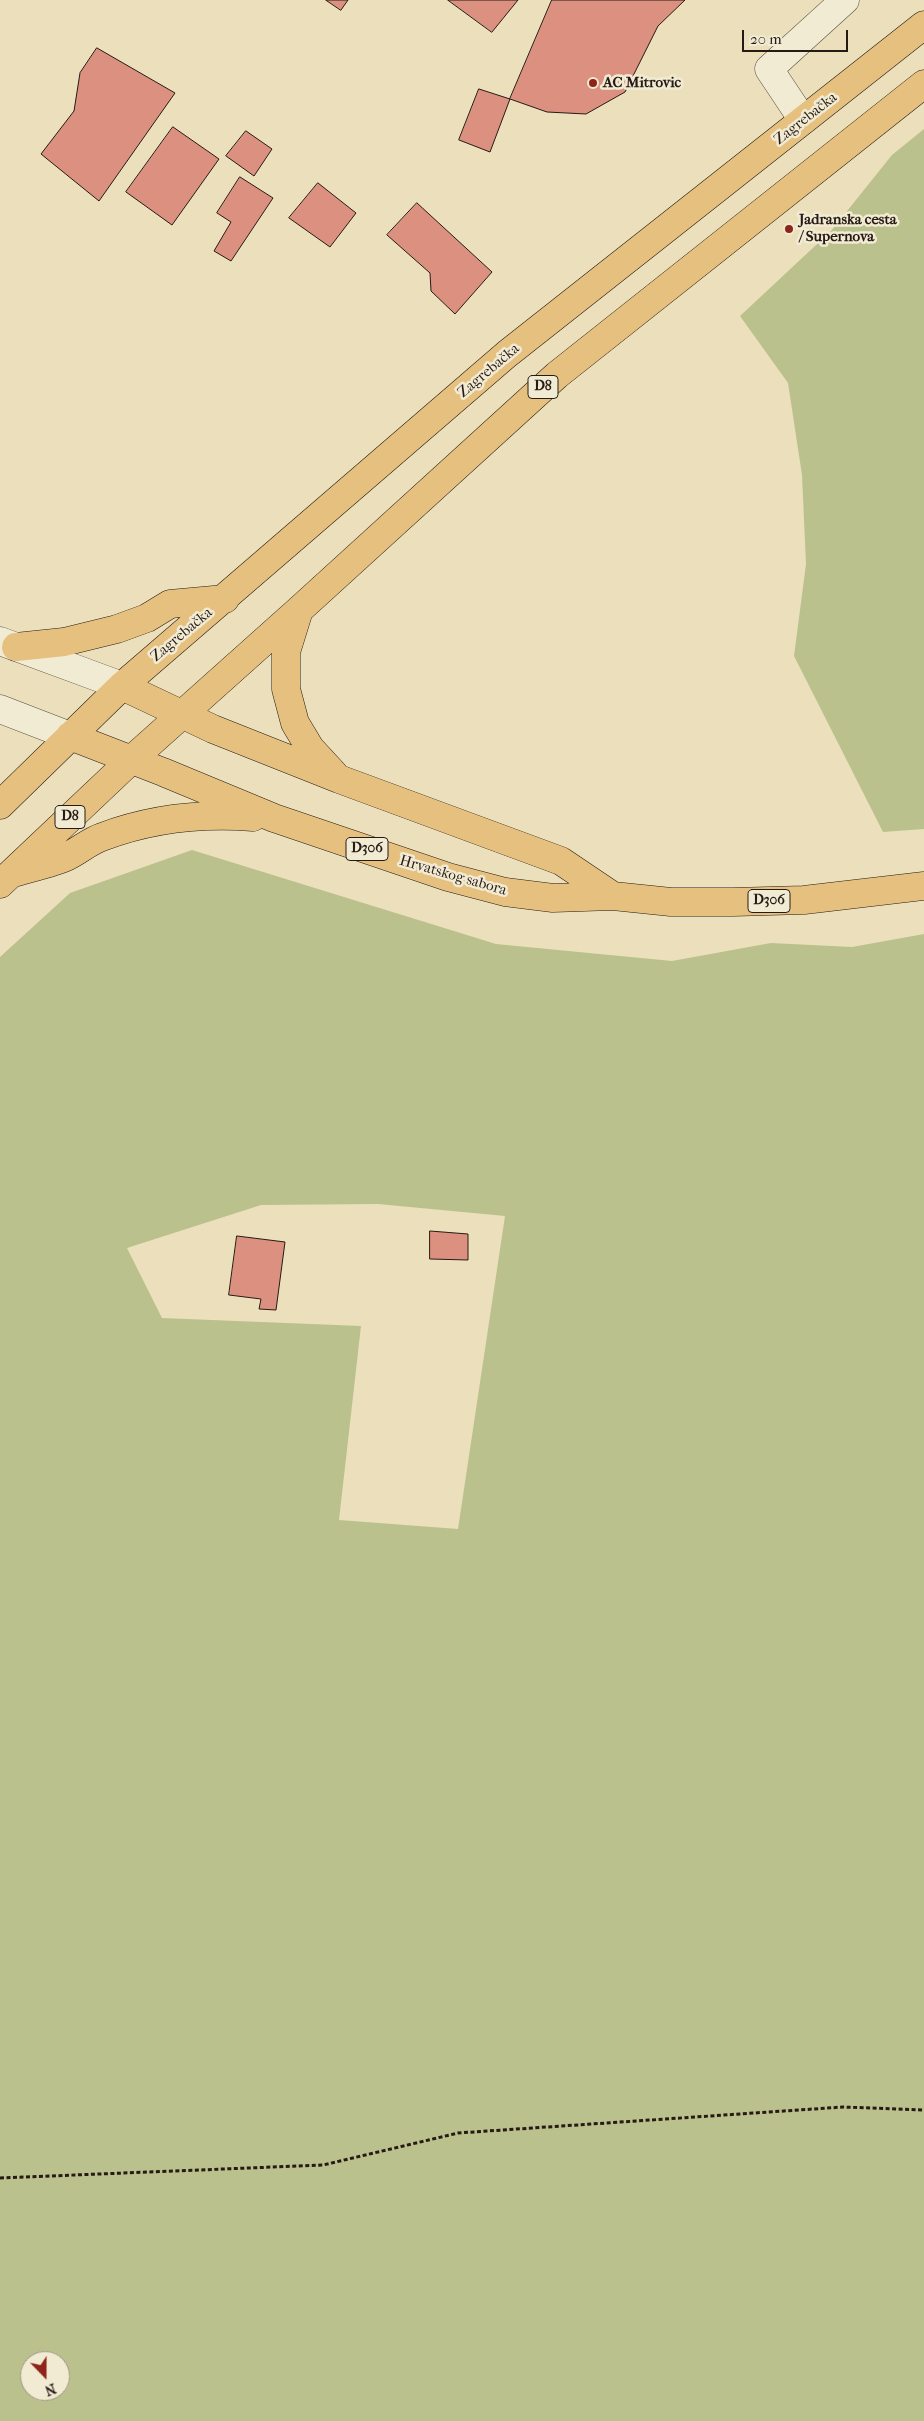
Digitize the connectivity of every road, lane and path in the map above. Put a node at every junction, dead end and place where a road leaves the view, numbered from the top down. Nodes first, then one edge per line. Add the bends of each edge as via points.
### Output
1 (845, 0) edge
2 (924, 25) edge
3 (924, 84) edge
4 (803, 120) junction
5 (225, 599) junction
6 (299, 610) junction
7 (8, 644) edge
8 (122, 686) junction
9 (0, 709) edge
10 (181, 714) junction
11 (70, 736) junction
12 (130, 760) junction
13 (339, 779) junction
14 (0, 804) edge
15 (274, 818) junction
16 (5, 879) edge
17 (924, 886) edge
18 (613, 896) junction
19 (924, 2110) edge
20 (0, 2178) edge

1 - 4 street via 769,69
2 - 4 main road, Zagrebačka
3 - 6 main road, D8 via 557,374
4 - 5 main road, Zagrebačka via 507,354
5 - 7 main road via 170,604 147,618 117,629 64,642
5 - 8 main road, Zagrebačka
6 - 10 main road, D8
6 - 13 main road via 286,652 286,689 295,723 310,748
7 - 8 street
8 - 10 main road, Hrvatskog sabora
8 - 11 main road, Zagrebačka
9 - 11 street
10 - 12 main road, D8
10 - 13 main road, Hrvatskog sabora / D306
11 - 12 main road, Hrvatskog sabora
11 - 14 main road, Zagrebačka
12 - 15 main road, Hrvatskog sabora / D306
12 - 16 main road, D8
13 - 18 main road, Hrvatskog sabora / D306 via 561,861
15 - 16 main road via 220,814 181,816 140,824
15 - 18 main road, Hrvatskog sabora / D306 via 448,877 505,892 553,898
17 - 18 main road, Hrvatskog sabora / D306 via 804,900 671,902
19 - 20 path via 843,2107 458,2133 323,2164

